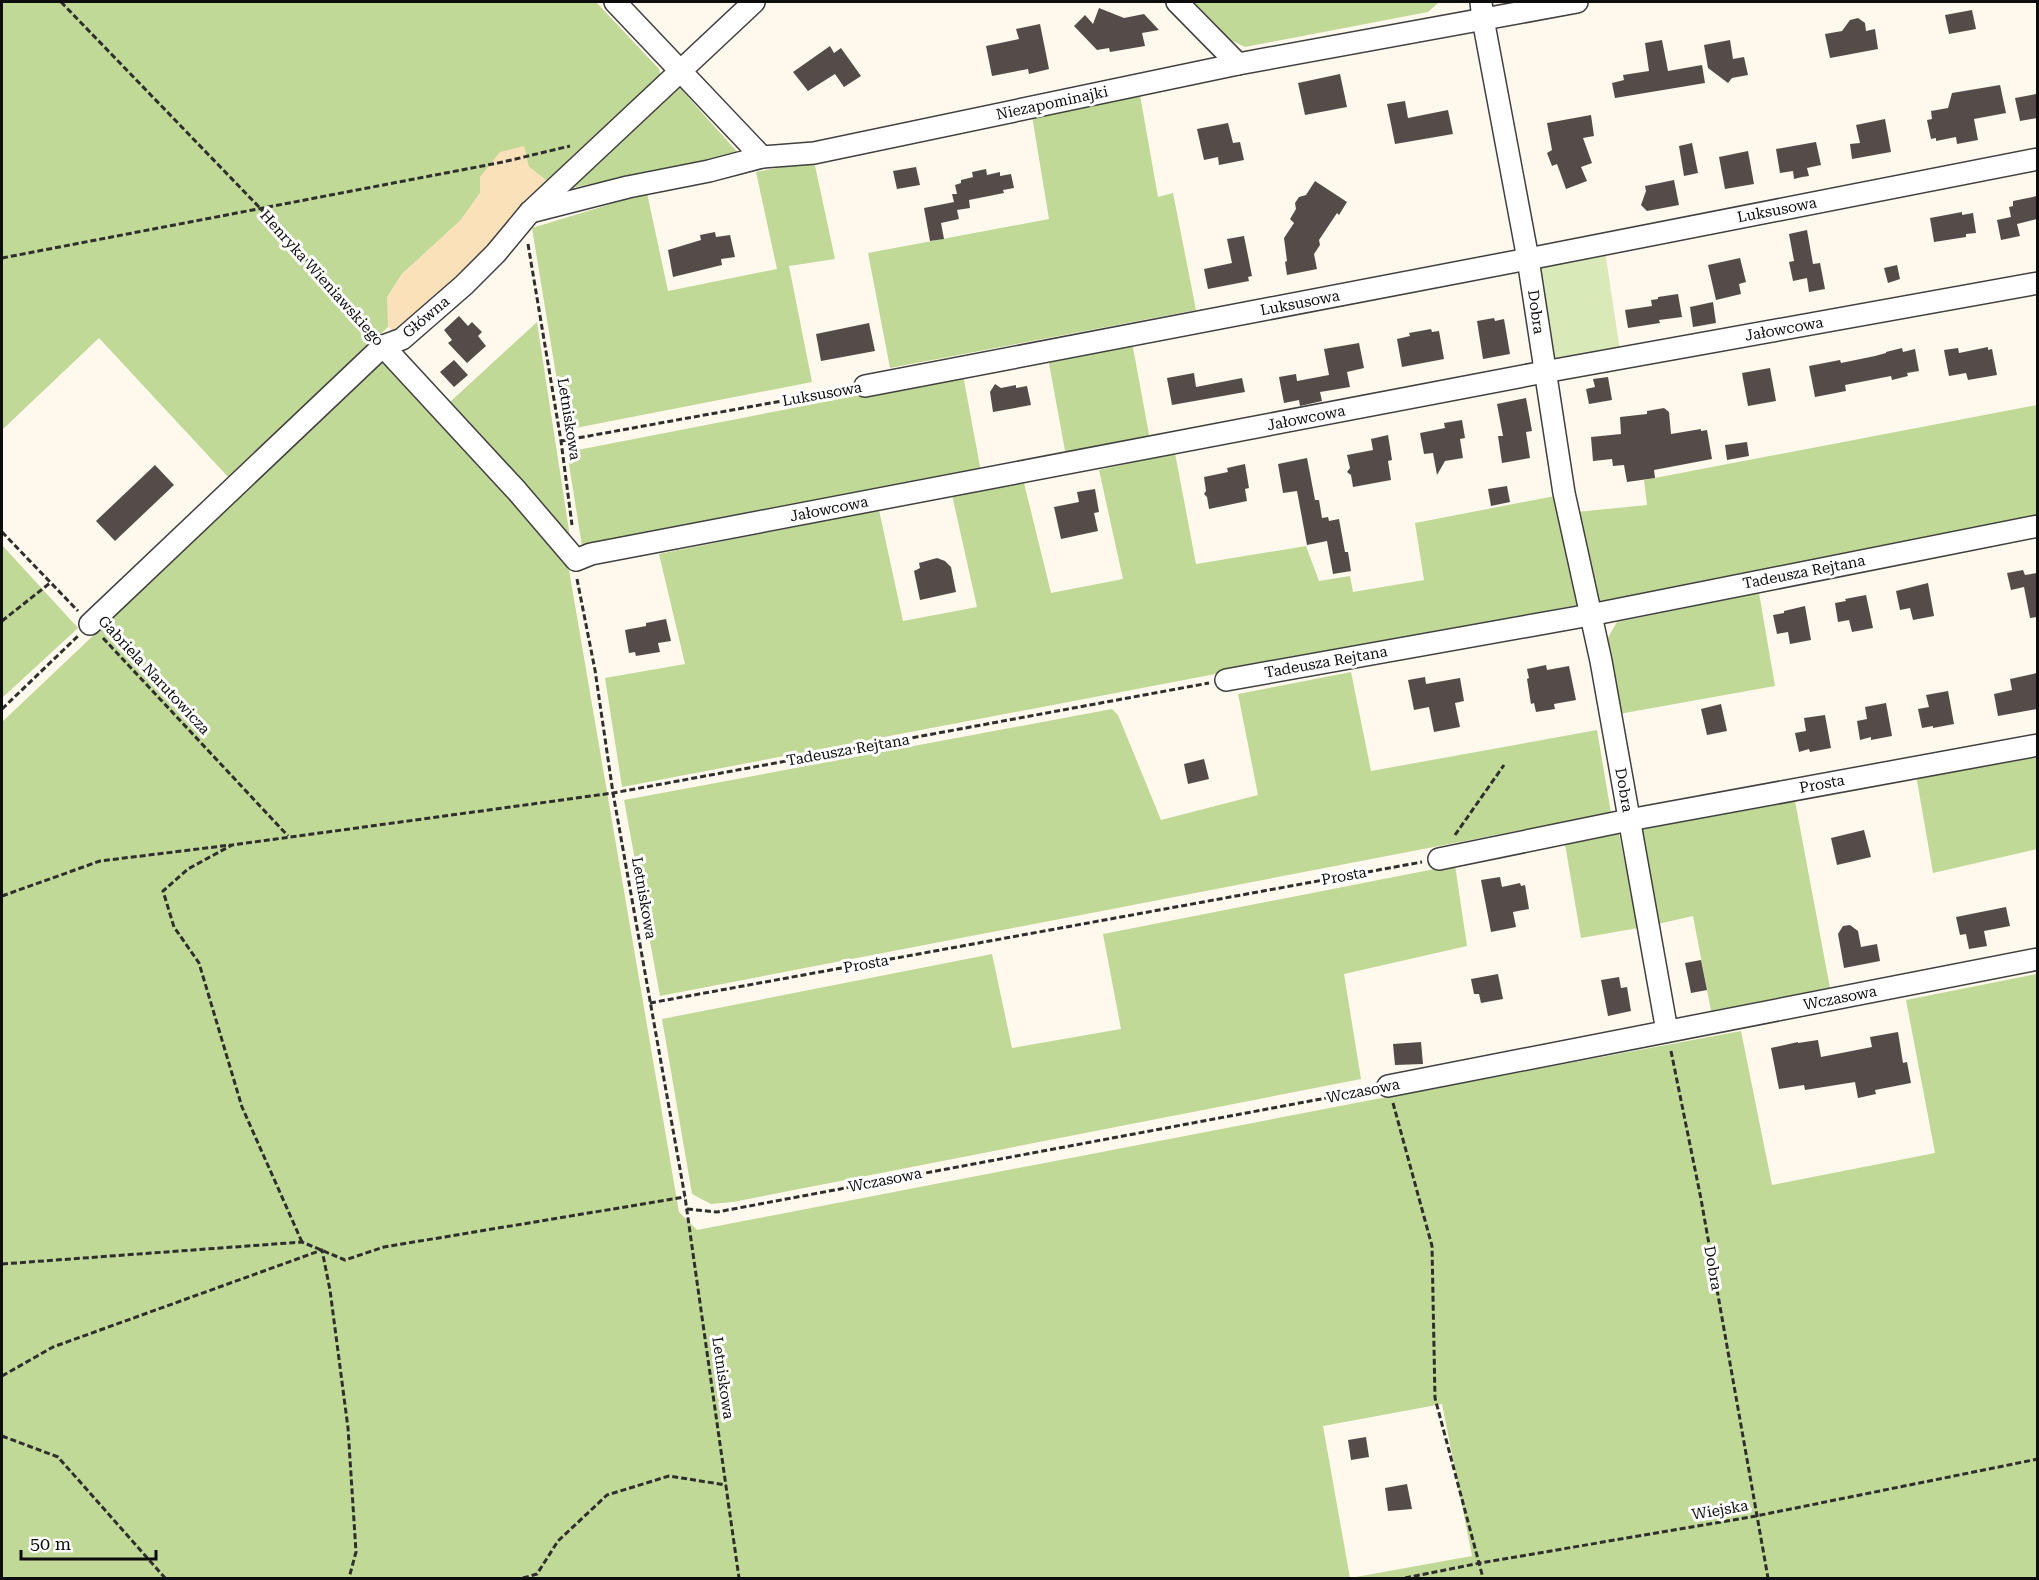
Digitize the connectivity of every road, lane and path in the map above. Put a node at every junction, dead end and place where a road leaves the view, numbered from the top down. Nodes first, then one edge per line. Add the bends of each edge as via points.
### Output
1 (61, 2) edge
2 (615, 2) edge
3 (754, 2) edge
4 (1177, 2) edge
5 (1576, 2) edge
6 (1482, 10) edge
7 (1238, 64) junction
8 (680, 70) junction
9 (578, 145) dead end
10 (762, 157) junction
11 (2037, 159) edge
12 (260, 208) junction
13 (526, 218) junction
14 (2, 258) edge
15 (1528, 259) junction
16 (2037, 283) edge
17 (383, 346) junction
18 (1544, 372) junction
19 (865, 386) joint
20 (561, 441) junction
21 (2037, 526) edge
22 (572, 527) dead end
23 (2, 532) edge
24 (576, 560) junction
25 (50, 583) junction
26 (1590, 615) junction
27 (2, 621) edge
28 (90, 624) junction
29 (1226, 680) joint
30 (2, 709) edge
31 (2037, 745) edge
32 (1504, 765) dead end
33 (613, 793) junction
34 (1629, 820) junction
35 (288, 836) junction
36 (232, 845) junction
37 (1439, 859) junction
38 (2, 896) edge
39 (2037, 959) edge
40 (650, 1003) junction
41 (1667, 1031) junction
42 (1388, 1086) junction
43 (685, 1197) junction
44 (687, 1209) junction
45 (302, 1242) junction
46 (322, 1250) junction
47 (2, 1264) edge
48 (2, 1376) edge
49 (2, 1436) edge
50 (2037, 1459) edge
51 (726, 1485) junction
52 (1756, 1516) junction
53 (1480, 1563) junction
54 (165, 1578) edge
55 (349, 1578) edge
56 (523, 1578) edge
57 (739, 1578) edge
58 (1405, 1578) edge
59 (1483, 1578) edge
60 (1768, 1578) edge

1 - 12 path, Henryka Wieniawskiego
2 - 8 street
3 - 8 street, Główna
4 - 7 street
5 - 6 street, Niezapominajki
6 - 7 street, Niezapominajki
6 - 15 street, Dobra
7 - 10 street, Niezapominajki via 814,153
8 - 10 street
8 - 13 street, Główna
9 - 12 path
10 - 13 street, Niezapominajki via 628,187
11 - 15 street, Luksusowa
12 - 14 path
12 - 17 path, Henryka Wieniawskiego
13 - 17 street, Główna via 464,285 402,339
13 - 20 path, Letniskowa
15 - 18 street, Dobra
15 - 19 street, Luksusowa
16 - 18 street, Jałowcowa
17 - 24 street, Henryka Wieniawskiego
17 - 28 street, Główna
18 - 24 street, Jałowcowa
18 - 26 street, Dobra via 1564,494
19 - 20 path, Luksusowa
20 - 22 path, Letniskowa
21 - 26 street, Tadeusza Rejtana
23 - 25 path, Gabriela Narutowicza
24 - 33 path, Letniskowa
25 - 27 path
25 - 28 path, Gabriela Narutowicza
26 - 29 street, Tadeusza Rejtana
26 - 34 street, Dobra
28 - 30 path
28 - 35 path, Gabriela Narutowicza
29 - 33 path, Tadeusza Rejtana
31 - 34 street, Prosta
32 - 37 path
33 - 35 path, Tadeusza Rejtana
33 - 40 path, Letniskowa
34 - 37 street, Prosta
34 - 41 street, Dobra
35 - 36 path, Tadeusza Rejtana
36 - 38 path, Tadeusza Rejtana via 100,861
36 - 45 path via 188,869 163,891 174,927 199,963 242,1107
37 - 40 path, Prosta
39 - 41 street, Wczasowa
40 - 43 path, Letniskowa
41 - 42 street, Wczasowa
41 - 52 path, Dobra via 1701,1199
42 - 44 path, Wczasowa via 717,1212
42 - 53 path via 1432,1246 1435,1398
43 - 44 path, Letniskowa
43 - 46 path via 384,1247 345,1260
44 - 51 path, Letniskowa
45 - 46 path
45 - 47 path
46 - 48 path via 53,1347
46 - 55 path via 348,1428 356,1552
49 - 54 path via 58,1457
50 - 52 path, Wiejska
51 - 56 path via 669,1476 608,1495 558,1542 537,1574
51 - 57 path, Letniskowa
52 - 53 path, Wiejska
52 - 60 path, Dobra
53 - 58 path, Wiejska
53 - 59 path

